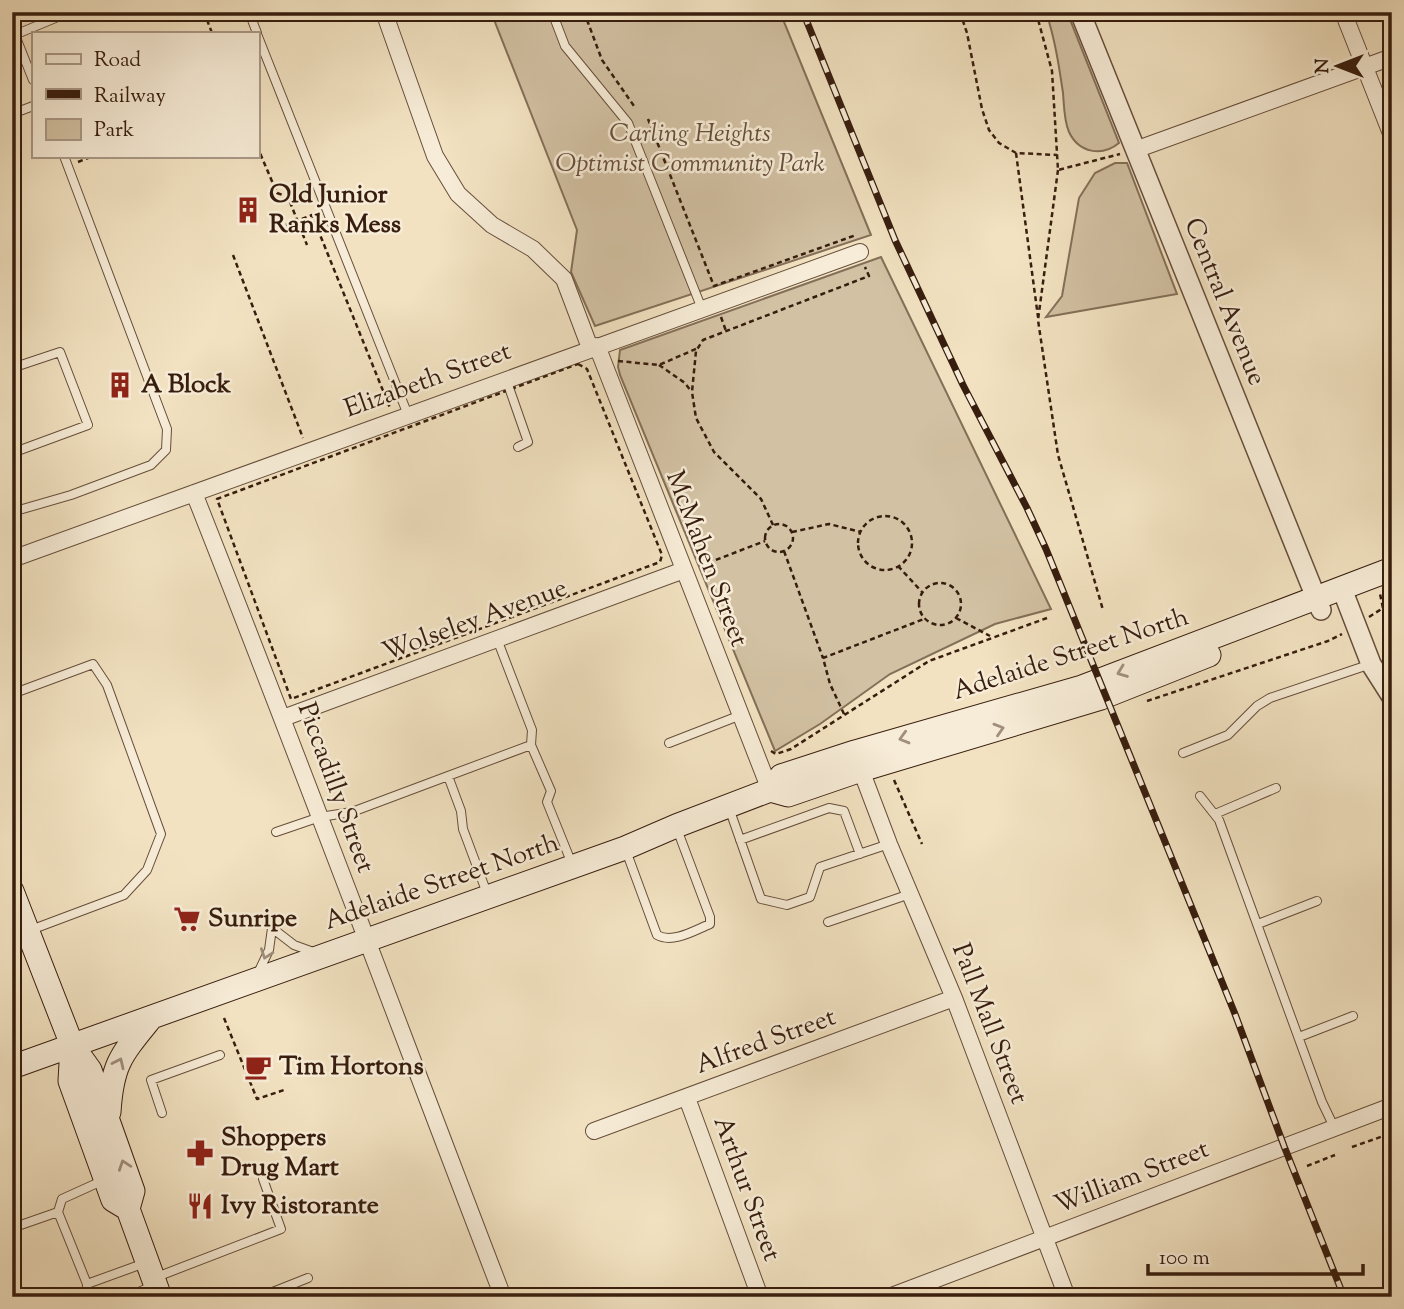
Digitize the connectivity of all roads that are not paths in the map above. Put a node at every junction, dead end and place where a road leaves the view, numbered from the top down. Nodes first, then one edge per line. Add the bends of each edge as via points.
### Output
1 (249, 12) edge
2 (384, 12) edge
3 (552, 12) edge
4 (1080, 12) edge
5 (1343, 12) edge
6 (66, 13) edge
7 (257, 32) edge
8 (14, 36) edge
9 (259, 38) edge
10 (1392, 57) edge
11 (1365, 67) junction
12 (32, 78) edge
13 (32, 106) edge
14 (12, 114) edge
15 (1392, 136) edge
16 (1135, 150) junction
17 (65, 158) edge
18 (863, 259) road end
19 (702, 309) junction
20 (593, 347) junction
21 (12, 368) edge
22 (508, 385) junction
23 (408, 415) junction
24 (518, 447) dead end
25 (12, 453) edge
26 (194, 493) junction
27 (12, 512) edge
28 (12, 559) edge
29 (1392, 569) edge
30 (684, 570) junction
31 (1392, 583) edge
32 (1343, 595) junction
33 (1318, 604) junction
34 (497, 639) junction
35 (1371, 664) junction
36 (1389, 688) edge
37 (12, 694) edge
38 (741, 715) junction
39 (283, 718) junction
40 (669, 743) dead end
41 (531, 745) junction
42 (1183, 753) dead end
43 (861, 770) junction
44 (448, 776) junction
45 (1276, 788) dead end
46 (770, 790) junction
47 (1200, 796) dead end
48 (728, 805) junction
49 (1215, 814) junction
50 (320, 817) junction
51 (676, 826) junction
52 (276, 832) dead end
53 (740, 840) junction
54 (889, 844) junction
55 (625, 848) junction
56 (860, 854) junction
57 (573, 867) junction
58 (12, 891) edge
59 (910, 894) junction
60 (488, 896) junction
61 (1317, 901) dead end
62 (828, 922) dead end
63 (1258, 924) junction
64 (28, 931) junction
65 (365, 939) junction
66 (322, 955) junction
67 (255, 979) junction
68 (954, 998) junction
69 (153, 1016) junction
70 (1353, 1016) dead end
71 (1299, 1037) junction
72 (72, 1045) junction
73 (220, 1055) dead end
74 (12, 1067) edge
75 (687, 1098) junction
76 (1392, 1106) edge
77 (162, 1113) dead end
78 (108, 1120) junction
79 (1334, 1127) junction
80 (594, 1131) dead end
81 (263, 1179) dead end
82 (105, 1180) junction
83 (128, 1209) junction
84 (58, 1212) junction
85 (12, 1228) edge
86 (1045, 1238) junction
87 (308, 1278) dead end
88 (154, 1280) edge
89 (87, 1284) junction
90 (87, 1297) edge
91 (128, 1297) edge
92 (260, 1297) edge
93 (503, 1297) edge
94 (760, 1297) edge
95 (889, 1297) edge
96 (1067, 1297) edge

1 - 7 lane
2 - 20 street, McMahen Street via 435,156 458,194 492,225 533,249 564,279
3 - 19 lane via 565,46 628,123
4 - 16 street, Central Avenue
5 - 11 street
6 - 8 lane
8 - 12 lane
9 - 23 lane
10 - 11 street
11 - 15 street
11 - 16 street
13 - 14 lane
16 - 33 street, Central Avenue
17 - 27 lane via 166,429 166,450 151,465
18 - 19 street, Elizabeth Street
19 - 20 street, Elizabeth Street
20 - 22 street, Elizabeth Street
20 - 30 street, McMahen Street
21 - 25 lane via 60,352 88,425
22 - 23 street, Elizabeth Street
22 - 24 lane via 528,442
23 - 26 street, Elizabeth Street
26 - 28 street, Elizabeth Street
26 - 39 street, Piccadilly Street
29 - 32 main road, Adelaide Street North
30 - 34 street, Wolseley Avenue
30 - 38 street, McMahen Street
31 - 32 main road, Adelaide Street North
32 - 33 main road, Adelaide Street North
32 - 35 street
43 -> 33 main road, Adelaide Street North via 1101,698
33 -> 46 main road, Adelaide Street North via 1082,687 781,776
34 - 39 street, Wolseley Avenue
34 - 41 lane via 532,730
35 - 36 street
35 - 42 lane via 1270,698 1228,735
37 - 64 lane via 93,664 107,685 161,834 147,870 124,895
38 - 40 lane
38 - 46 street, McMahen Street
39 - 50 street, Piccadilly Street
41 - 44 lane
41 - 57 lane via 551,791 547,802
43 - 46 main road, Adelaide Street North via 788,795
43 - 54 street, Pall Mall Street
44 - 50 lane via 352,811
44 - 60 lane
45 - 49 lane
46 - 48 main road, Adelaide Street North
47 - 49 lane
48 - 51 main road, Adelaide Street North
48 - 53 lane
49 - 63 lane
50 - 52 lane
50 - 65 street, Piccadilly Street
51 - 55 main road, Adelaide Street North
51 - 55 lane via 710,924 675,938 657,935
53 - 56 lane via 829,808 844,811
53 - 56 lane via 761,899 787,905 810,897 820,867
54 - 56 lane
54 - 59 street, Pall Mall Street
55 - 57 main road, Adelaide Street North
57 - 60 main road, Adelaide Street North
58 - 64 main road
59 - 62 lane
59 - 68 street, Pall Mall Street
60 - 65 main road, Adelaide Street North
61 - 63 lane
63 - 71 lane
64 - 72 main road
65 - 66 main road, Adelaide Street North
65 - 93 street, Piccadilly Street
66 - 67 main road, Adelaide Street North
66 -> 67 lane via 294,945 272,928 269,950
67 - 69 main road, Adelaide Street North
68 - 75 street, Alfred Street
68 - 86 street, Pall Mall Street
69 - 72 main road, Adelaide Street North
78 -> 69 main road via 108,1094 116,1067
70 - 71 lane
71 - 79 lane
72 - 74 main road, Adelaide Street North
72 - 78 main road via 90,1070
72 - 82 main road via 69,1081
73 - 77 lane via 150,1080
75 - 80 street, Alfred Street
75 - 94 street, Arthur Street
76 - 79 street, William Street
83 -> 78 main road via 133,1191
79 - 86 street, William Street
81 - 88 lane via 281,1229
82 - 83 main road via 113,1200
82 - 84 lane via 62,1199
83 - 88 main road
84 - 85 lane
84 - 89 lane
86 - 95 street, William Street
86 - 96 street, Pall Mall Street
87 - 92 lane
88 - 89 lane
88 - 91 lane
89 - 90 lane

